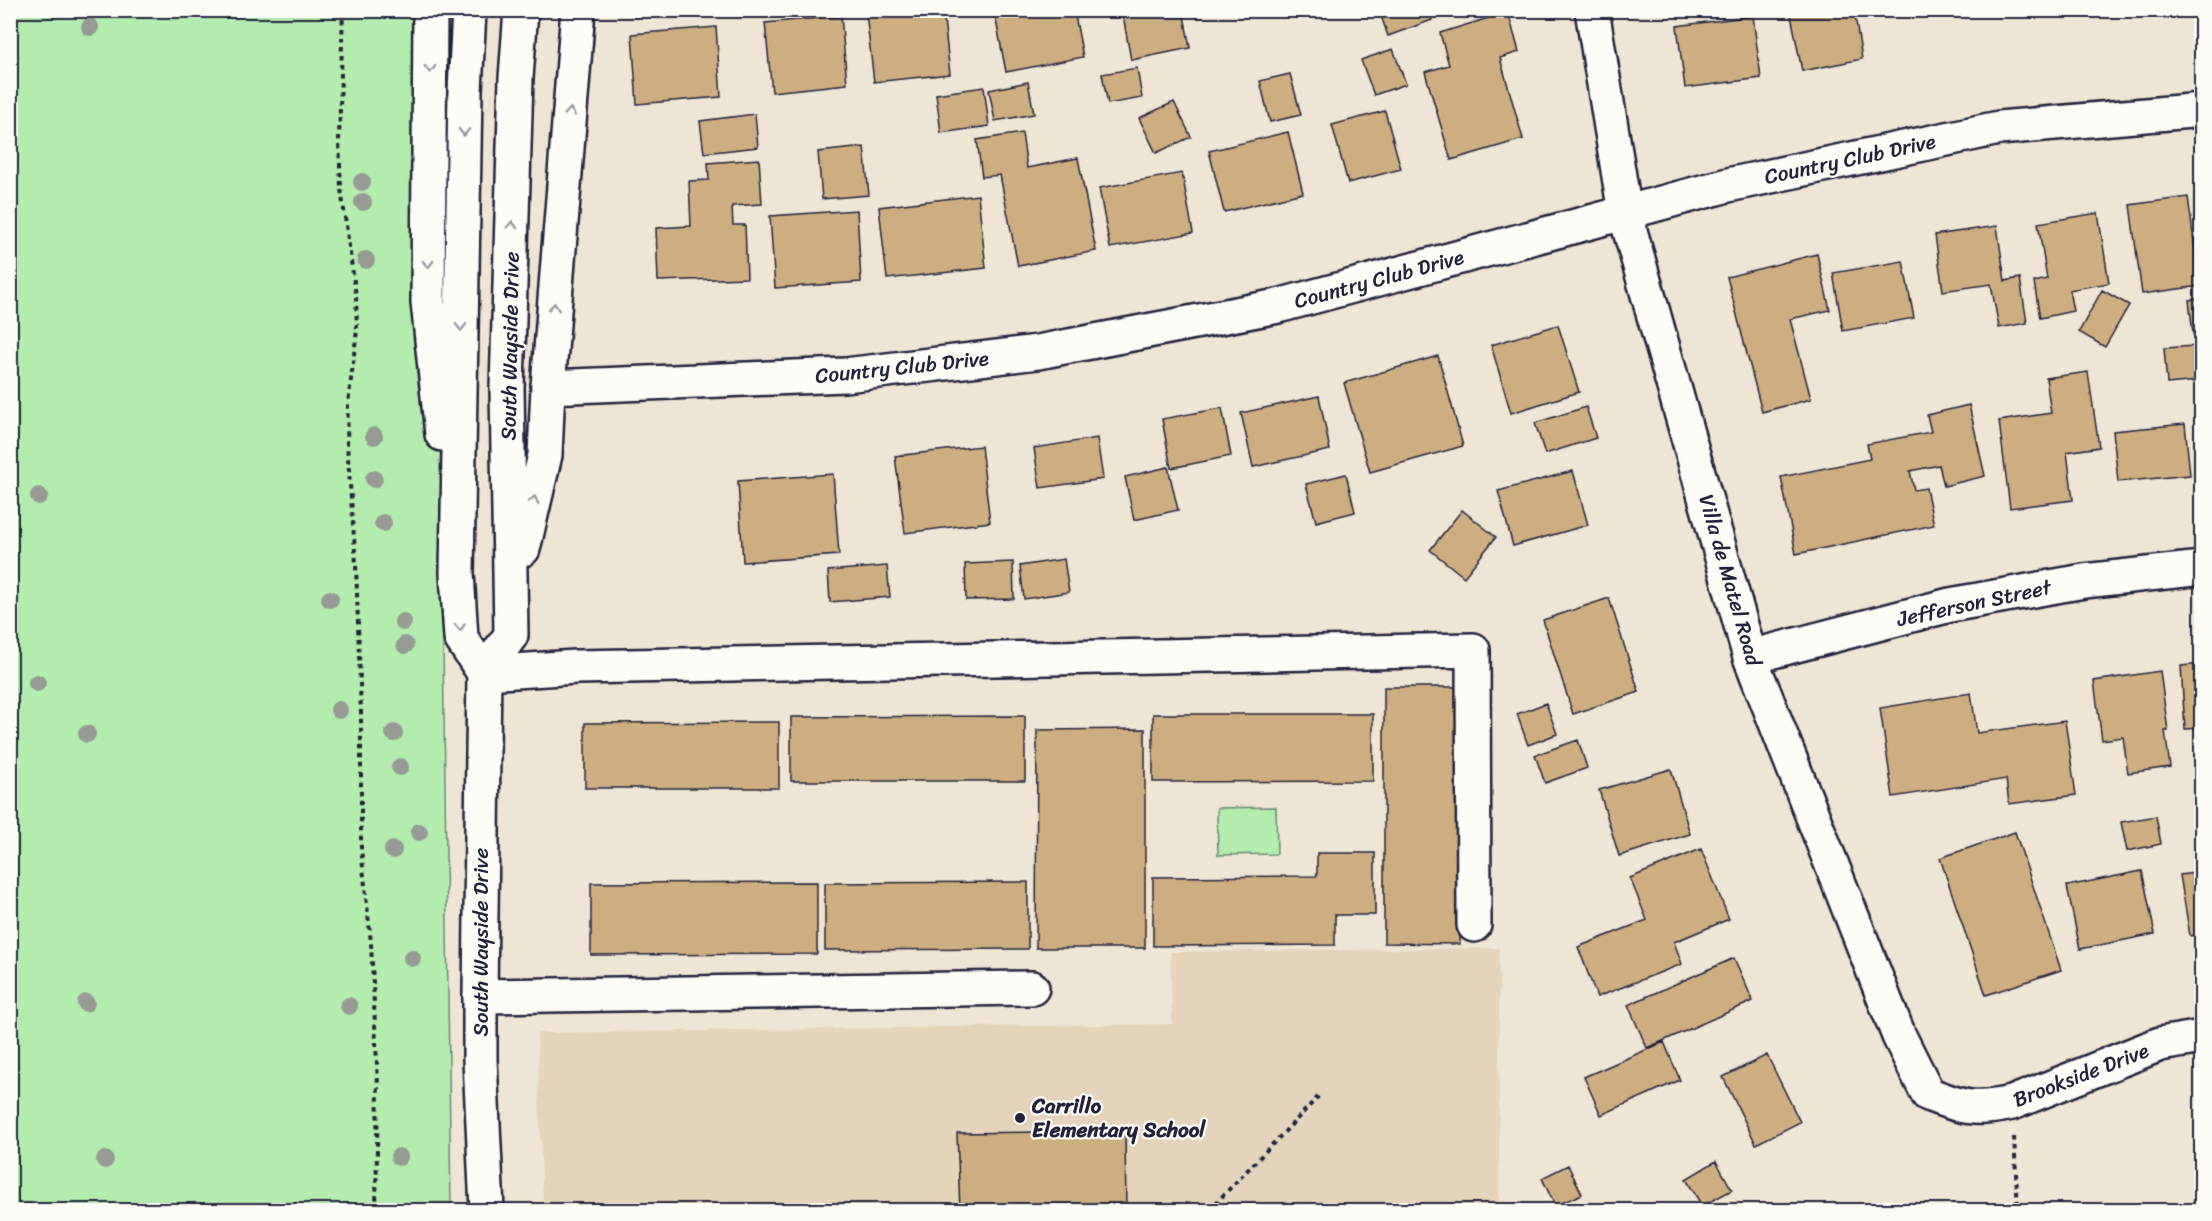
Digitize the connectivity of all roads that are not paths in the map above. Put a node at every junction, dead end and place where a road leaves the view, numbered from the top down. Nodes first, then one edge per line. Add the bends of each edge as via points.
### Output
1 (430, 10) edge
2 (469, 10) edge
3 (521, 10) edge
4 (578, 10) edge
5 (1592, 10) edge
6 (2202, 110) edge
7 (1625, 213) junction
8 (548, 387) junction
9 (2202, 568) edge
10 (457, 573) junction
11 (511, 598) junction
12 (1750, 657) junction
13 (484, 673) junction
14 (1474, 925) dead end
15 (1032, 988) dead end
16 (480, 996) junction
17 (2202, 1037) edge
18 (1961, 1107) joint
19 (487, 1210) edge

1 -> 10 street via 428,302
2 -> 10 street
11 -> 3 street, South Wayside Drive via 507,388
8 -> 4 street
5 - 7 street, Villa de Matel Road
6 - 7 street, Country Club Drive via 1999,128 1728,185
7 - 8 street, Country Club Drive via 1278,306 1038,352 845,375
7 - 12 street, Villa de Matel Road
11 -> 8 street via 545,454
9 - 12 street, Jefferson Street via 2084,581 1950,605
10 -> 13 street via 460,638
11 - 13 street, South Wayside Drive via 511,635
12 - 18 street, Villa de Matel Road via 1899,1036 1928,1094
13 - 14 street via 600,667 1473,650
13 - 16 street, South Wayside Drive
15 - 16 street
16 - 19 street, South Wayside Drive
17 - 18 street, Brookside Drive via 2160,1044 2012,1103 1987,1108

